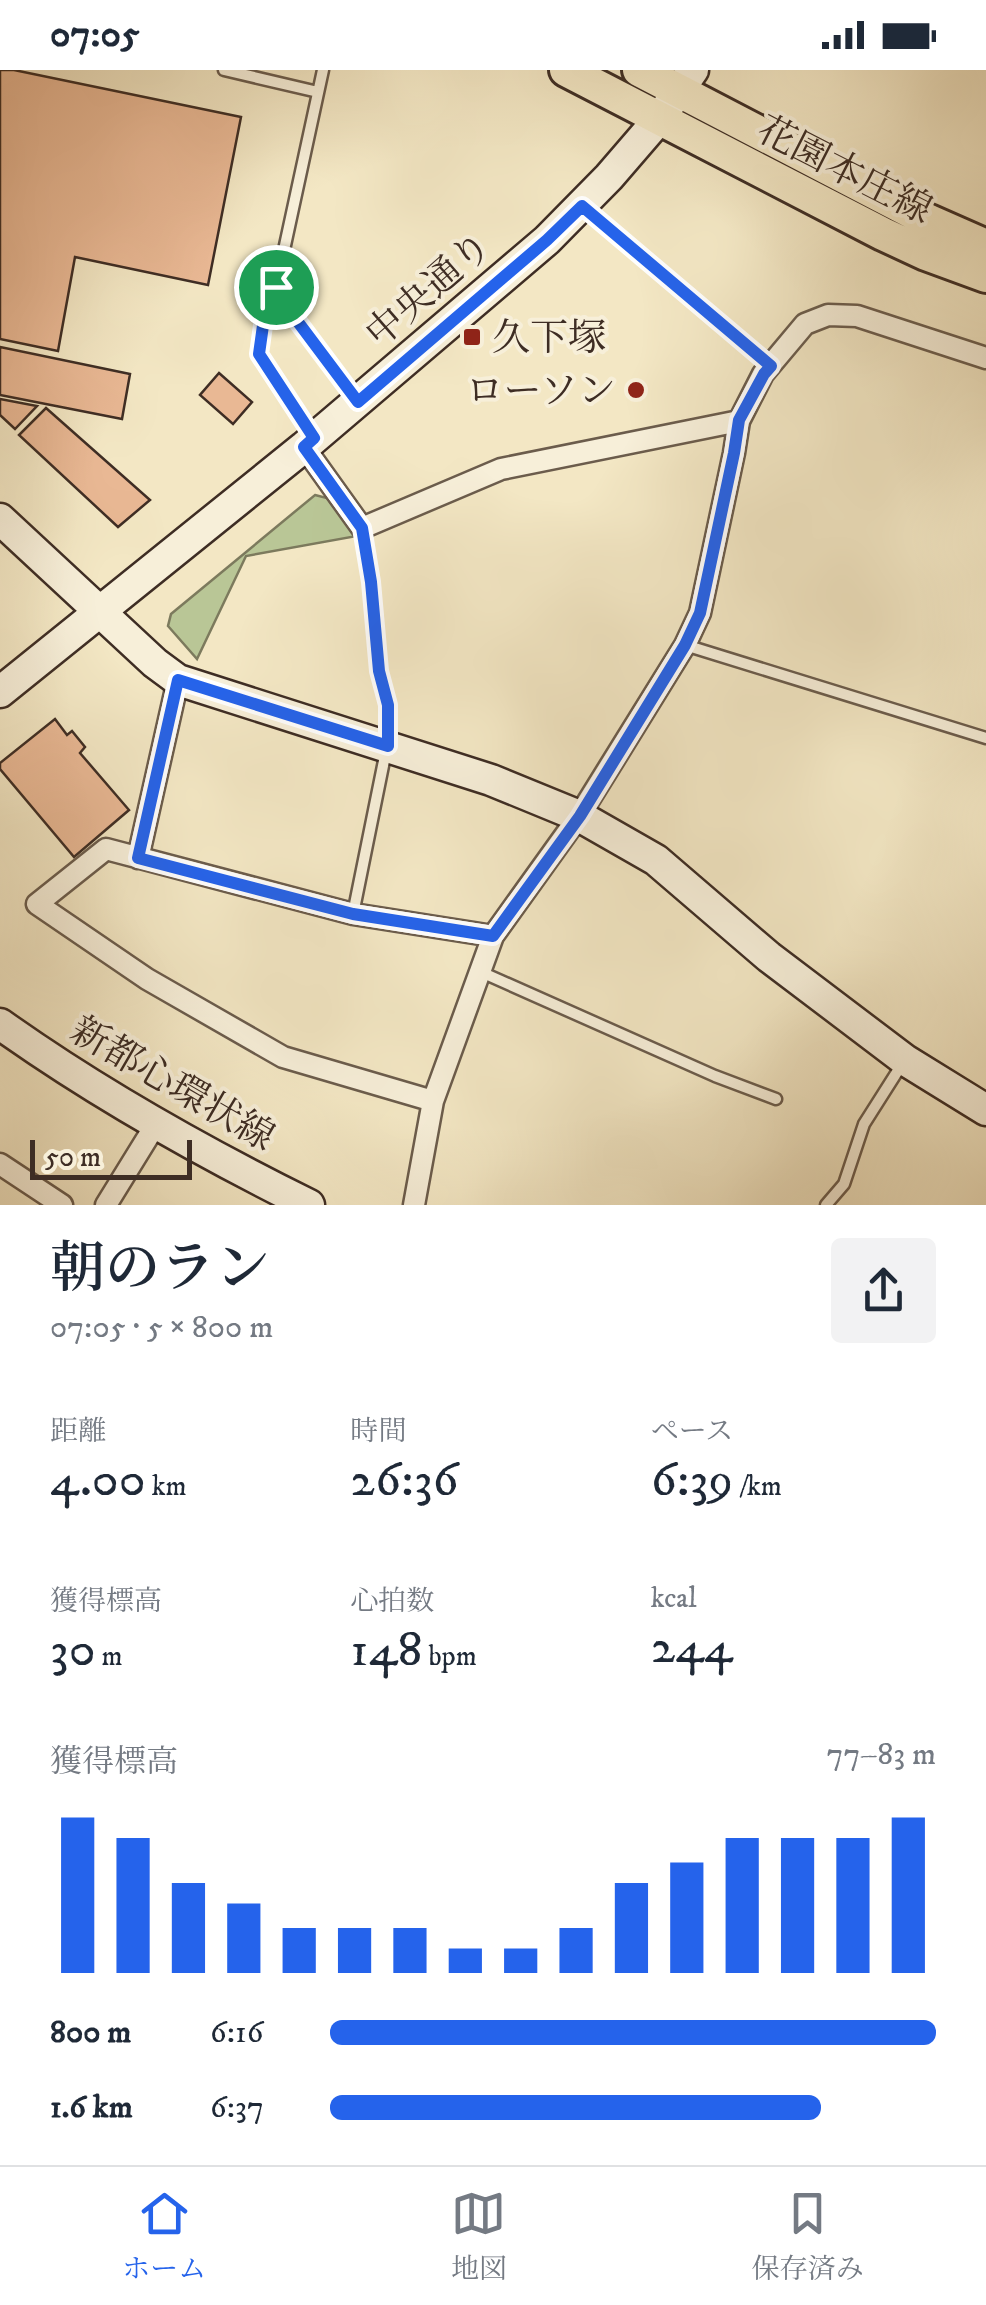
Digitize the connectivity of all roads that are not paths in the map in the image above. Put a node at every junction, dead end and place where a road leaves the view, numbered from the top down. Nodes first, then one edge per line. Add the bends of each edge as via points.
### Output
1 (224, 70) edge
2 (323, 70) edge
3 (566, 70) edge
4 (640, 70) edge
5 (686, 80) edge
6 (318, 92) junction
7 (658, 119) junction
8 (582, 206) junction
9 (986, 246) edge
10 (986, 276) edge
11 (276, 287) junction
12 (986, 358) edge
13 (771, 366) junction
14 (358, 402) junction
15 (739, 420) junction
16 (309, 442) junction
17 (0, 519) edge
18 (362, 528) junction
19 (99, 610) junction
20 (685, 645) junction
21 (178, 680) junction
22 (0, 692) edge
23 (986, 738) edge
24 (388, 746) junction
25 (580, 816) junction
26 (138, 858) junction
27 (353, 914) junction
28 (493, 936) junction
29 (480, 972) junction
30 (0, 1024) edge
31 (905, 1060) junction
32 (776, 1100) dead end
33 (432, 1101) junction
34 (986, 1110) edge
35 (156, 1124) junction
36 (0, 1164) edge
37 (62, 1205) edge
38 (106, 1205) edge
39 (309, 1205) edge
40 (414, 1205) edge
41 (826, 1205) edge

1 - 6 lane
2 - 6 lane
3 - 7 main road, 花園本庄線
4 - 5 main road, 花園本庄線
5 - 7 street, 中央通り
5 - 9 main road, 花園本庄線 via 930,221
6 - 11 lane
7 - 8 street, 中央通り
7 - 10 main road, 花園本庄線 via 911,248
8 - 13 lane
8 - 14 street, 中央通り
11 - 14 lane
11 - 16 lane via 267,297 259,354
12 - 13 street via 857,316 828,315 806,324
13 - 15 street
14 - 16 street, 中央通り
15 - 18 street via 501,469
15 - 20 street via 700,613
16 - 18 street
16 - 19 street, 中央通り
17 - 19 street
18 - 24 lane
19 - 21 street
19 - 22 street, 中央通り
20 - 23 lane
20 - 25 street
21 - 24 street
21 - 26 street
24 - 25 street
24 - 27 lane
25 - 28 street
25 - 31 street via 656,860
26 - 27 street
26 - 33 street via 106,849 38,904 147,979 283,1058
27 - 28 street
28 - 29 street
29 - 32 lane
29 - 33 street
30 - 35 street, 新都心環状線
31 - 34 street
31 - 41 lane via 864,1124 844,1184
33 - 40 street
35 - 38 street
35 - 39 street, 新都心環状線
36 - 37 street

